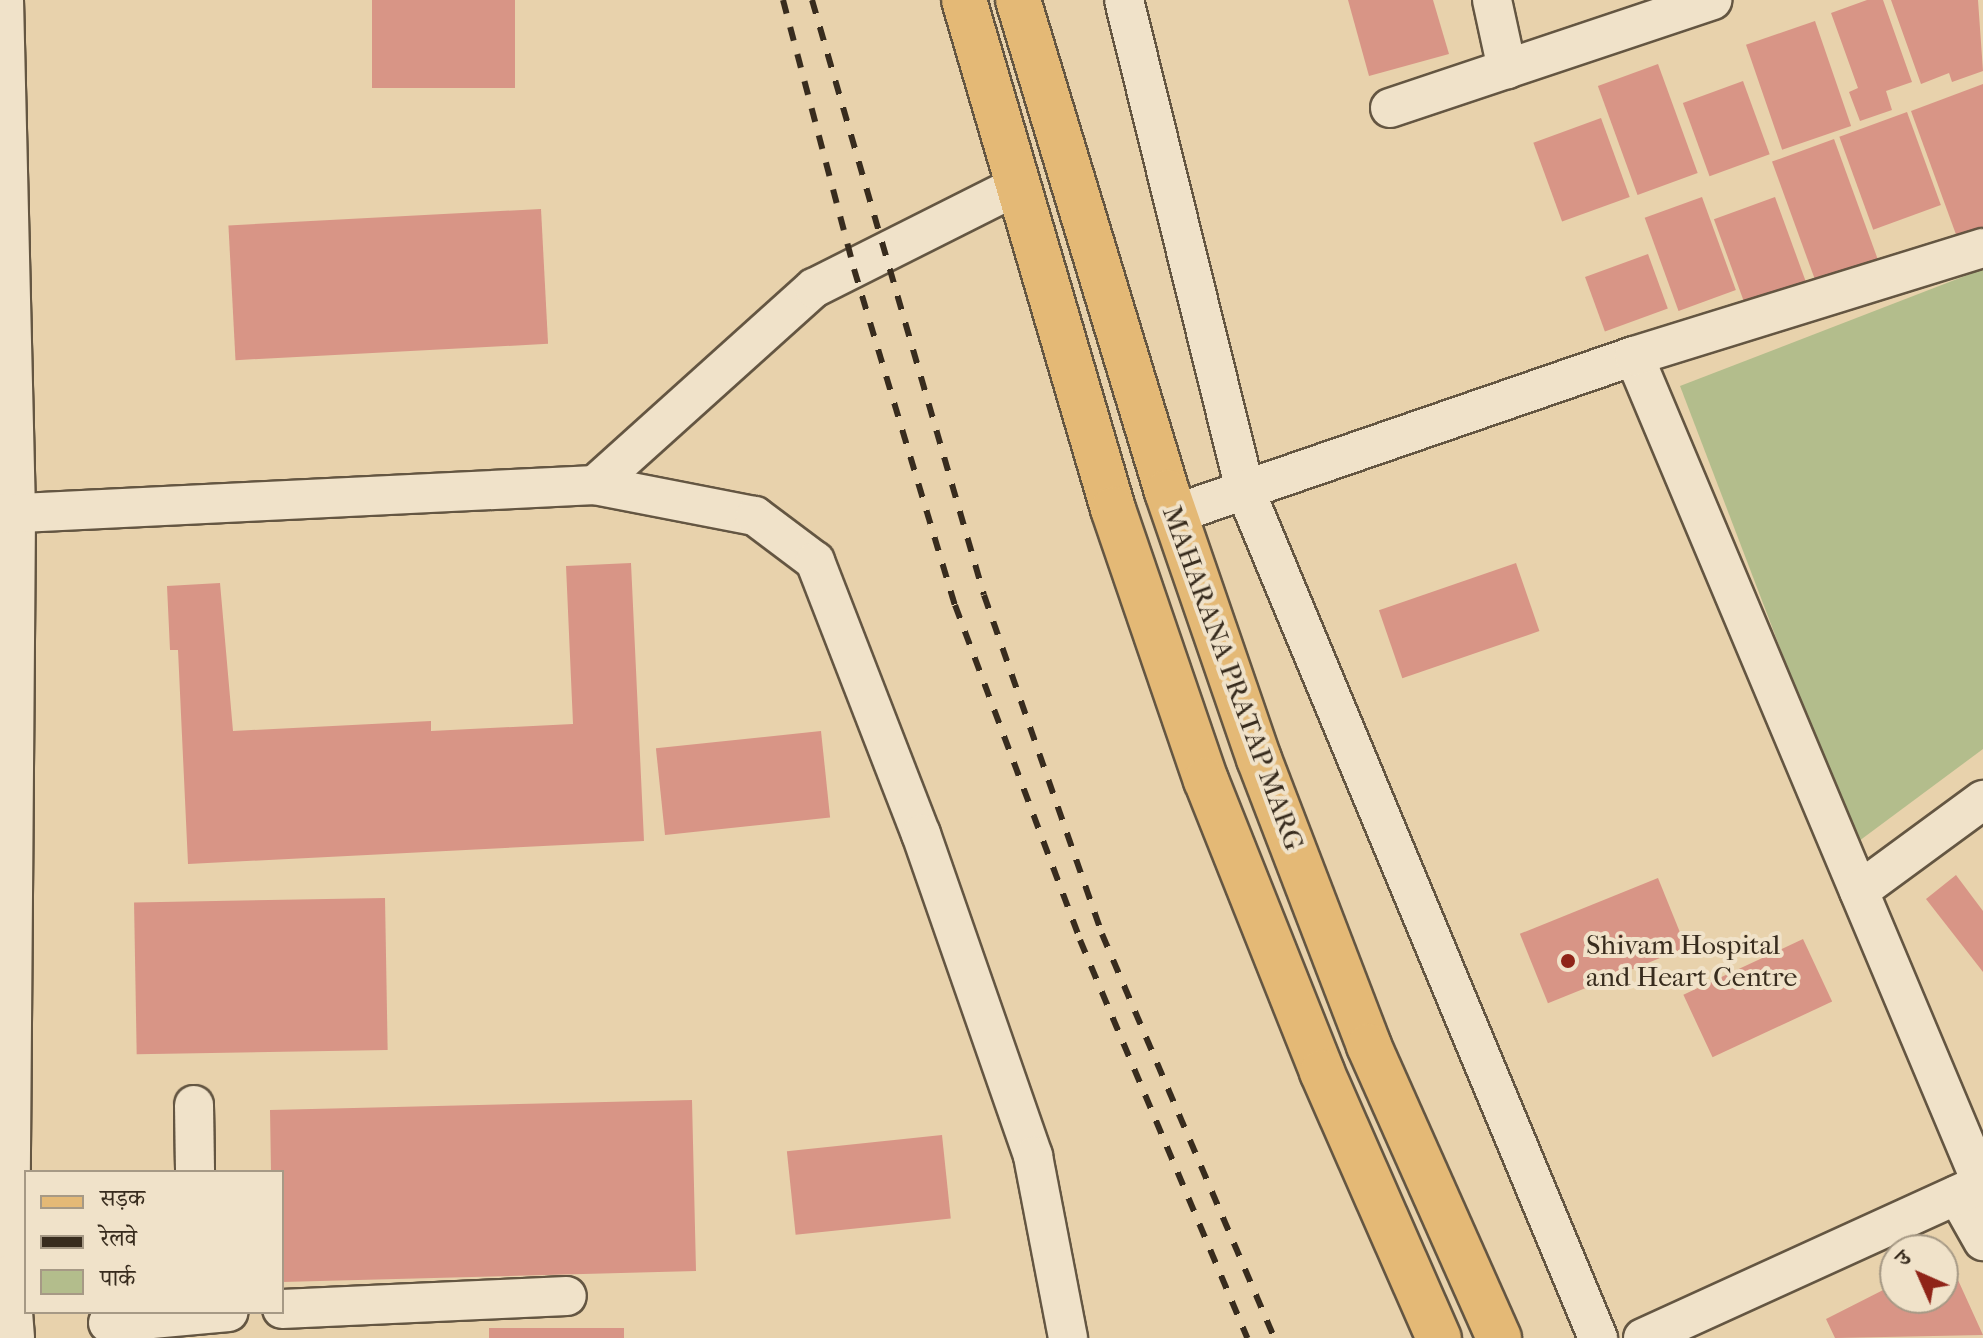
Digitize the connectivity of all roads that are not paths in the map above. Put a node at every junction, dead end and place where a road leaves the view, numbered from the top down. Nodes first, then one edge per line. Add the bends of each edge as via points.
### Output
1 (4, 0) edge
2 (964, 0) edge
3 (1018, 0) edge
4 (1124, 0) edge
5 (1492, 0) edge
6 (1712, 0) edge
7 (1672, 6) edge
8 (1507, 69) junction
9 (1390, 108) dead end
10 (1019, 185) junction
11 (1983, 248) edge
12 (1634, 356) junction
13 (595, 485) junction
14 (1245, 490) junction
15 (8, 514) edge
16 (1175, 514) junction
17 (1983, 800) edge
18 (1859, 891) junction
19 (194, 1105) dead end
20 (195, 1170) edge
21 (1974, 1187) edge
22 (1983, 1241) edge
23 (5, 1274) edge
24 (567, 1296) dead end
25 (284, 1309) edge
26 (205, 1319) edge
27 (108, 1323) dead end
28 (15, 1338) edge
29 (1068, 1338) edge
30 (1439, 1338) edge
31 (1499, 1338) edge
32 (1598, 1338) edge
33 (1643, 1338) edge

1 - 15 street
2 - 10 main road, MAHARANA PRATAP MARG
3 - 16 main road, MAHARANA PRATAP MARG
4 - 14 street
5 - 8 street
6 - 7 street
7 - 8 street
8 - 9 street
10 - 13 street via 814,288
10 - 30 main road, MAHARANA PRATAP MARG via 1113,509 1206,780 1322,1072
11 - 12 street
12 - 14 street
12 - 18 street
13 - 15 street
13 - 29 street via 755,516 815,561 921,834 1033,1156
14 - 16 street
14 - 32 street
15 - 23 street
16 - 31 main road, MAHARANA PRATAP MARG via 1259,759 1369,1046
17 - 18 street
18 - 21 street
19 - 20 street
21 - 22 street
21 - 33 street
23 - 28 street
24 - 25 street
26 - 27 street

